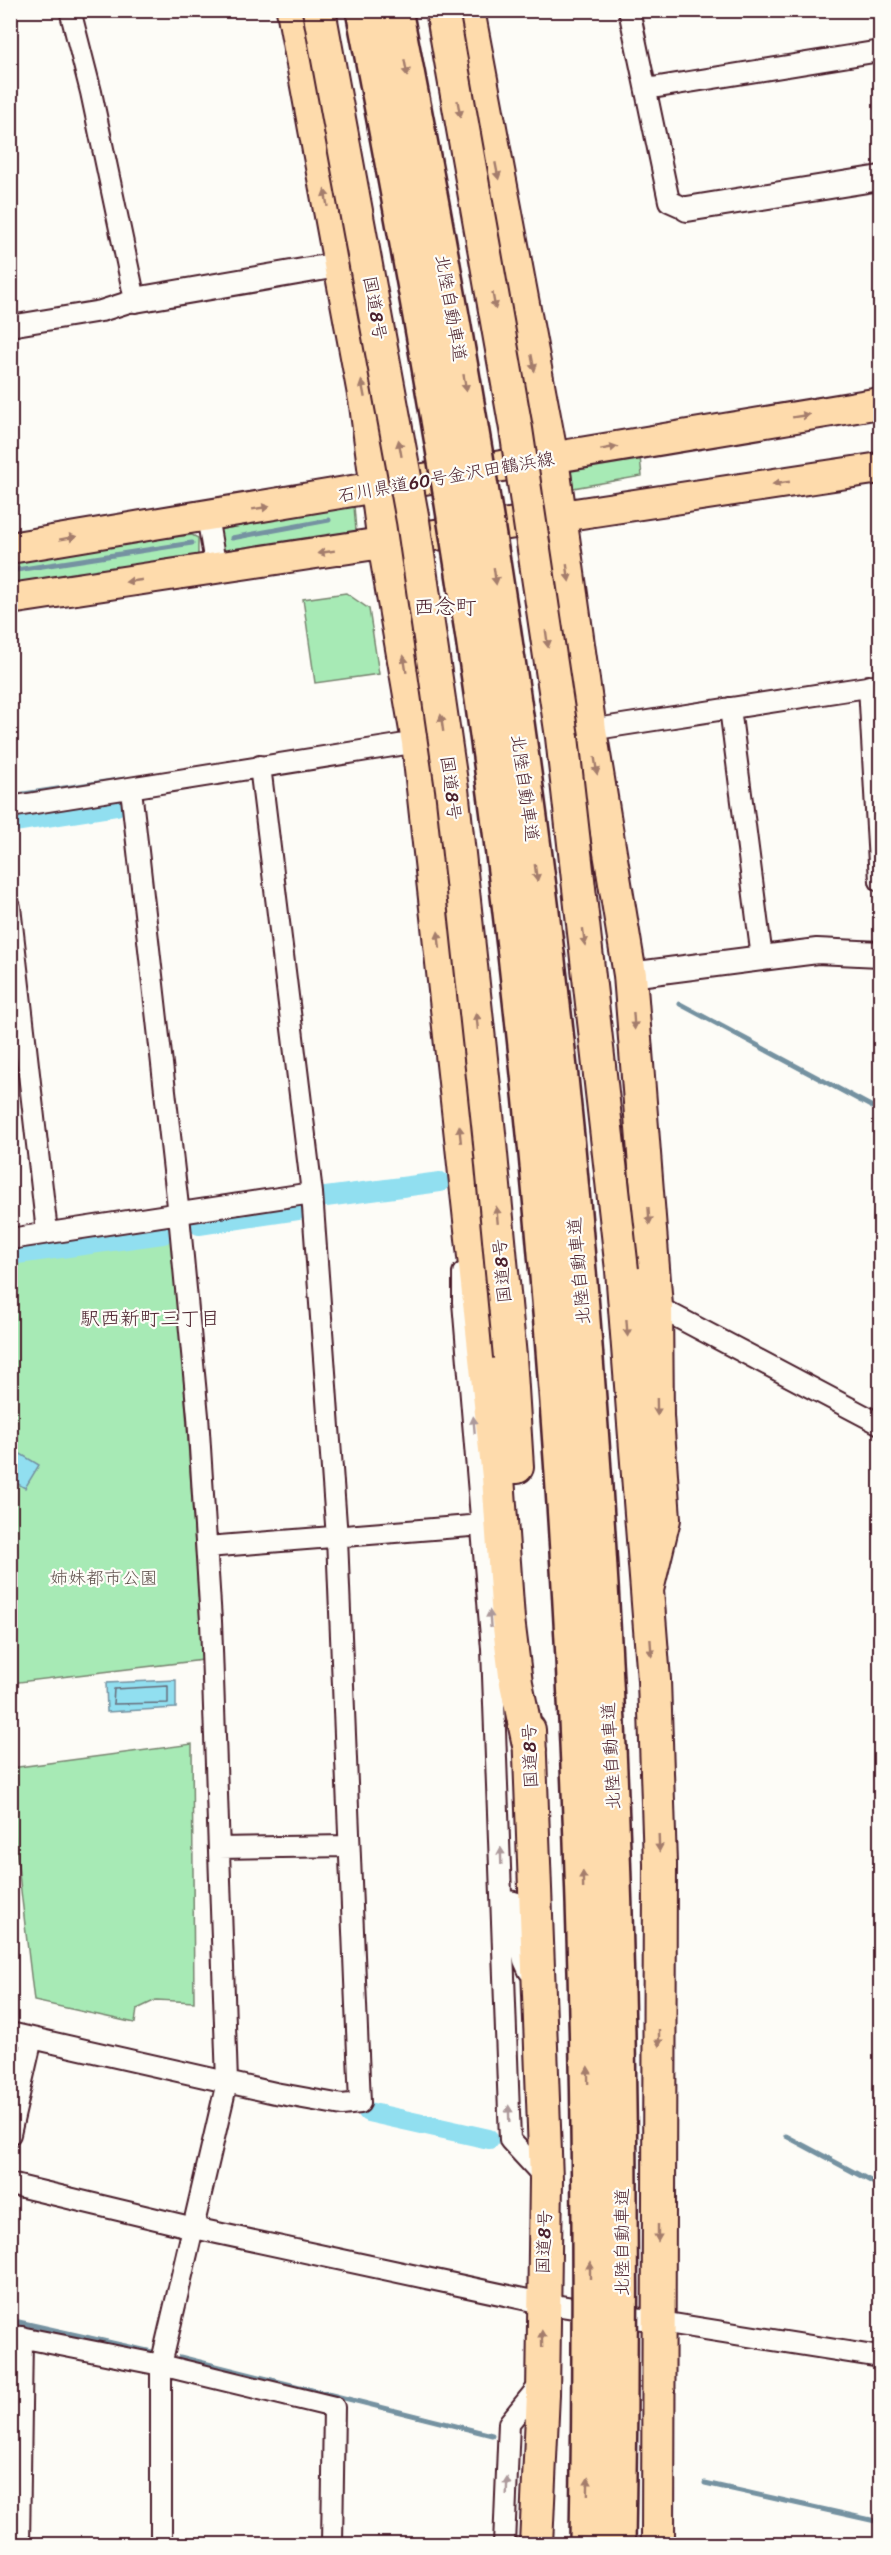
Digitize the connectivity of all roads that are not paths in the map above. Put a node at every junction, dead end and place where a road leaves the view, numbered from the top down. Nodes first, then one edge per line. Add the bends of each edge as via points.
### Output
1 (70, 10) edge
2 (293, 10) edge
3 (319, 10) edge
4 (363, 10) edge
5 (394, 10) edge
6 (442, 10) edge
7 (468, 10) edge
8 (629, 10) edge
9 (880, 51) edge
10 (646, 89) junction
11 (880, 178) edge
12 (687, 209) joint
13 (338, 265) junction
14 (135, 300) junction
15 (10, 326) edge
16 (880, 403) edge
17 (552, 459) junction
18 (880, 468) edge
19 (376, 489) junction
20 (558, 515) junction
21 (207, 516) junction
22 (384, 543) junction
23 (10, 548) edge
24 (216, 569) junction
25 (10, 599) edge
26 (875, 686) edge
27 (729, 708) junction
28 (590, 730) junction
29 (418, 742) junction
30 (260, 766) junction
31 (131, 789) junction
32 (10, 807) edge
33 (880, 881) edge
34 (10, 907) edge
35 (880, 954) edge
36 (762, 958) junction
37 (630, 975) junction
38 (465, 1183) junction
39 (312, 1193) junction
40 (179, 1215) junction
41 (47, 1232) junction
42 (10, 1239) edge
43 (656, 1306) junction
44 (880, 1424) edge
45 (483, 1525) junction
46 (337, 1538) junction
47 (207, 1547) junction
48 (647, 1590) junction
49 (492, 1649) junction
50 (516, 1683) junction
51 (530, 1750) junction
52 (349, 1846) junction
53 (219, 1848) junction
54 (503, 1901) junction
55 (537, 1990) junction
56 (10, 2033) edge
57 (32, 2038) junction
58 (227, 2082) junction
59 (10, 2134) edge
60 (546, 2179) junction
61 (10, 2184) edge
62 (194, 2228) junction
63 (542, 2303) junction
64 (657, 2323) junction
65 (16, 2336) edge
66 (880, 2357) edge
67 (161, 2365) junction
68 (543, 2381) junction
69 (19, 2544) edge
70 (161, 2544) edge
71 (332, 2544) edge
72 (504, 2544) edge
73 (536, 2544) edge
74 (586, 2544) edge
75 (618, 2544) edge
76 (658, 2544) edge

1 - 14 street
13 -> 2 highway
51 -> 3 highway, 国道8号, bridge via 510,1357 452,789 413,521
74 -> 4 highway, 北陸自動車道, bridge via 590,2257 582,1837 554,1350 510,918 480,681 443,440
5 -> 75 highway, 北陸自動車道, bridge via 474,435 510,677 566,1131 586,1350 614,1818 621,2104
6 -> 48 highway, bridge via 516,429 562,737 622,1270
7 -> 17 highway
8 - 10 street
9 - 10 street
10 - 12 street via 669,201
11 - 12 street
13 - 14 street
19 -> 13 highway via 366,405
14 - 15 street via 101,311
17 -> 16 main road, 石川県道60号金沢田鶴浜線
17 - 19 main road, 石川県道60号金沢田鶴浜線
17 - 20 highway
18 -> 20 main road
21 -> 19 main road, 石川県道60号金沢田鶴浜線
19 - 22 highway
20 - 22 main road
20 -> 28 highway
23 -> 21 main road, 石川県道60号金沢田鶴浜線
21 - 24 street
22 -> 24 main road
29 -> 22 highway
24 -> 25 main road
26 - 27 street
26 - 33 street
27 - 28 street
27 - 36 street
28 -> 37 highway
29 - 30 street
38 -> 29 highway
30 - 31 street
30 - 39 street
31 - 32 street
31 - 40 street
34 - 41 street
35 - 36 street via 817,951
36 - 37 street
37 -> 43 highway
45 -> 38 street via 463,1302
38 - 50 highway
39 - 40 street
39 - 46 street
40 - 41 street
40 - 47 street
41 - 42 street
43 - 44 street
43 -> 48 highway via 657,1416 664,1519
45 - 46 street
49 -> 45 street
46 - 47 street
46 - 52 street
47 - 53 street
48 -> 64 highway via 660,1864
49 - 50 street
54 -> 49 street
50 - 51 highway
51 - 55 highway, 国道8号
52 - 53 street
52 - 58 street via 360,2103 342,2105
53 - 58 street
54 - 55 street via 514,1902 524,1960
60 -> 54 street via 510,2140
55 - 60 highway, 国道8号
56 - 57 street
57 - 58 street
57 - 59 street
58 - 62 street
60 - 63 highway, 国道8号
61 - 62 street
62 - 63 street
62 - 67 street
63 - 64 street
68 -> 63 highway, 国道8号
64 - 66 street
64 - 76 highway
65 - 67 street
65 - 69 street
67 - 70 street
67 - 71 street via 334,2407
72 -> 68 street via 509,2423
68 - 73 highway, 国道8号

